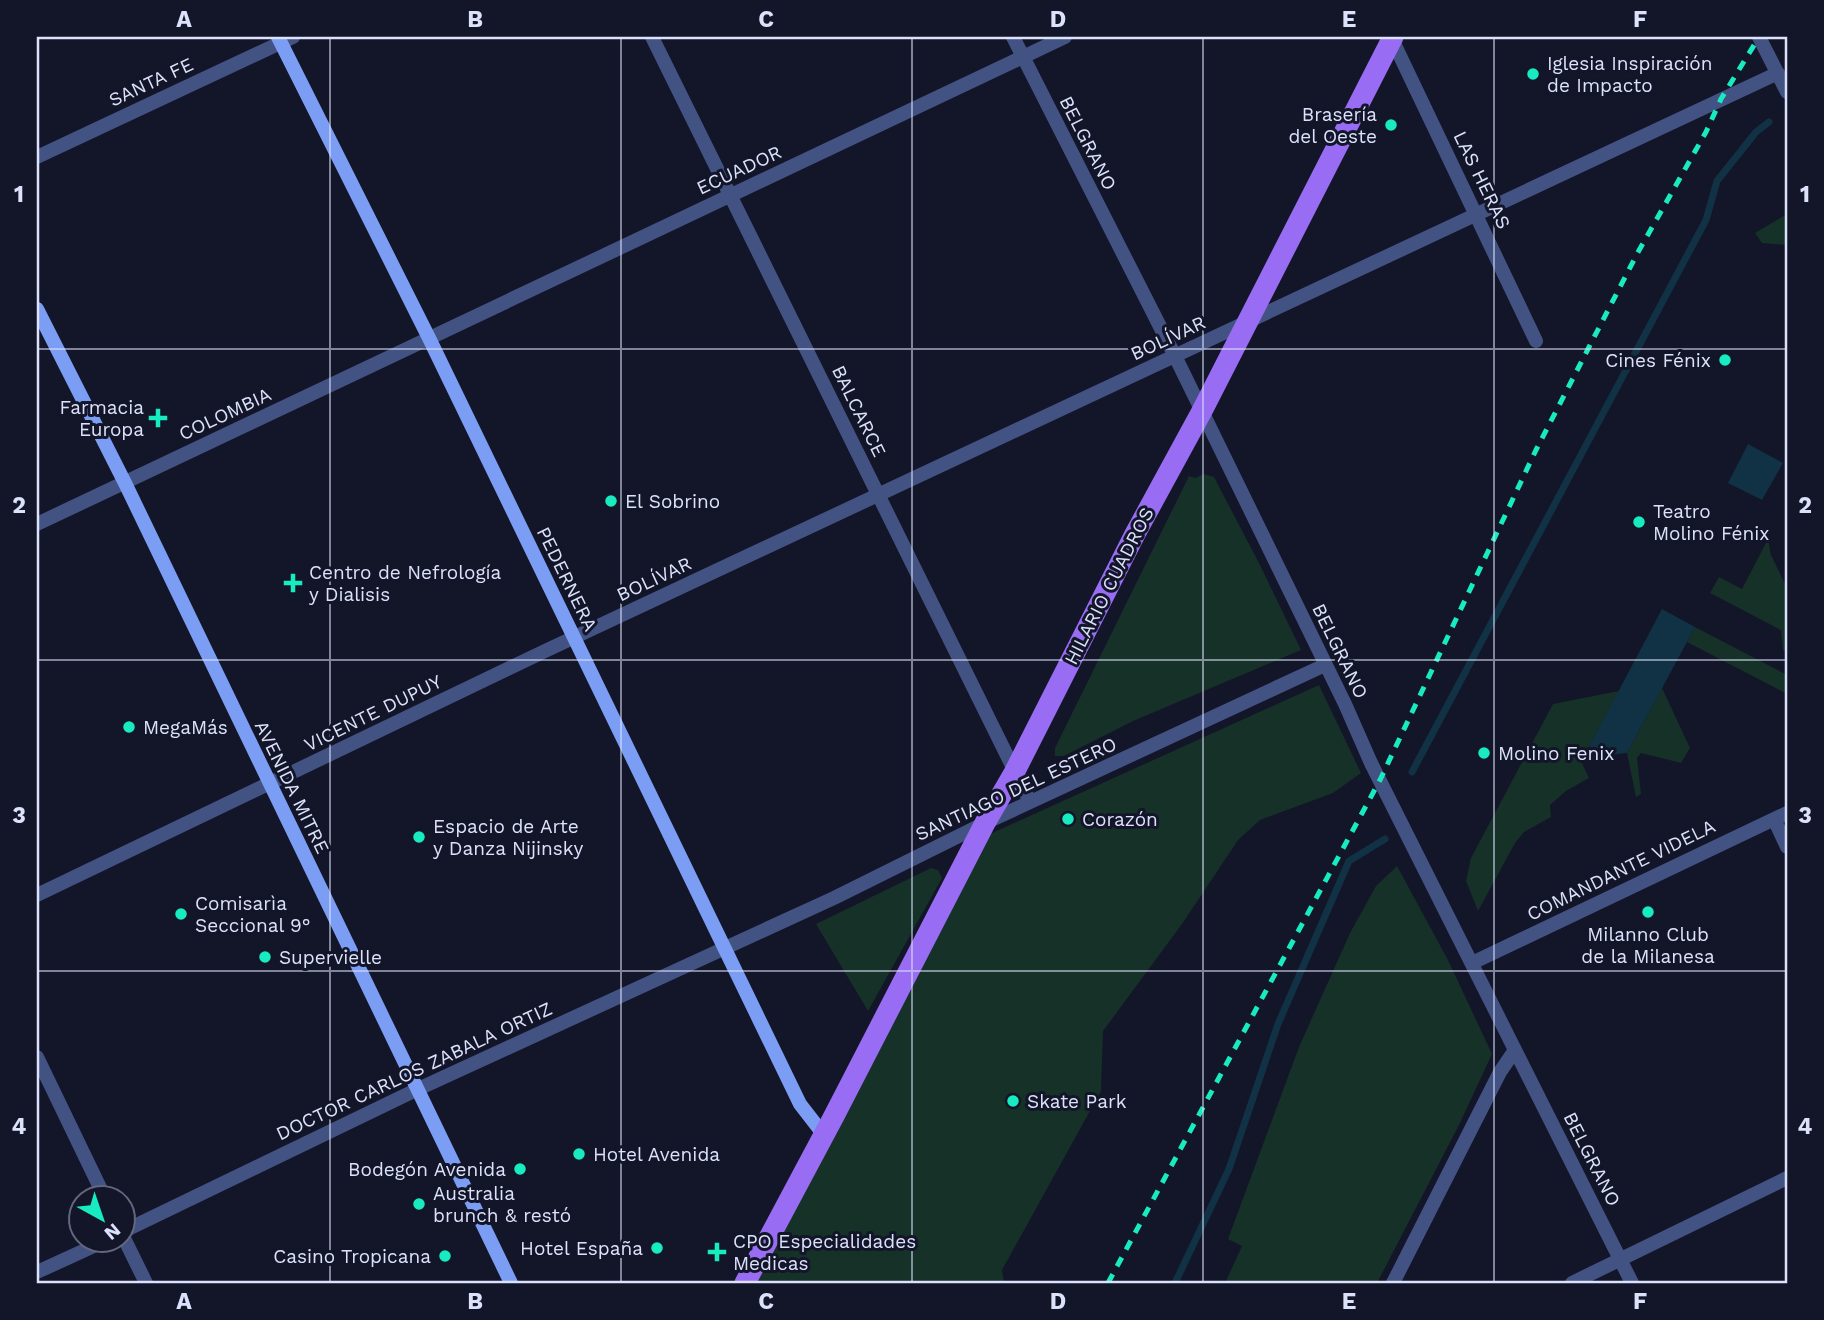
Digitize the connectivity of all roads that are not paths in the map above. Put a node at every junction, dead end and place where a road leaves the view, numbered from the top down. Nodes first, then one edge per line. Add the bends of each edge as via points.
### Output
1 (652, 37) edge
2 (1013, 37) edge
3 (1065, 37) edge
4 (1392, 37) edge
5 (1759, 37) edge
6 (284, 39) edge
7 (1023, 57) junction
8 (1778, 73) junction
9 (1787, 92) edge
10 (37, 157) edge
11 (731, 196) junction
12 (1477, 214) junction
13 (37, 309) edge
14 (1247, 321) junction
15 (429, 338) junction
16 (1536, 341) dead end
17 (1175, 356) junction
18 (1202, 411) junction
19 (125, 482) junction
20 (879, 494) junction
21 (37, 524) edge
22 (574, 638) junction
23 (1325, 665) junction
24 (1014, 773) junction
25 (268, 784) junction
26 (1030, 802) junction
27 (1781, 816) edge
28 (985, 823) junction
29 (1787, 847) edge
30 (37, 895) edge
31 (724, 949) junction
32 (1472, 963) junction
33 (1514, 1050) junction
34 (37, 1056) edge
35 (416, 1090) junction
36 (824, 1135) junction
37 (1787, 1178) edge
38 (98, 1184) edge
39 (136, 1226) edge
40 (76, 1254) edge
41 (132, 1254) edge
42 (1621, 1259) junction
43 (37, 1272) edge
44 (146, 1283) edge
45 (511, 1283) edge
46 (745, 1283) edge
47 (1393, 1283) edge
48 (1572, 1283) edge
49 (1632, 1283) edge

1 - 11 street, BALCARCE
2 - 7 street, BELGRANO
3 - 7 street, ECUADOR
4 - 12 street, LAS HERAS
4 - 14 main road, HILARIO CUADROS
5 - 8 street
6 - 10 street, SANTA FE
6 - 15 street, PEDERNERA
7 - 11 street, ECUADOR
7 - 17 street, BELGRANO
8 - 9 street
8 - 12 street, BOLÍVAR
11 - 15 street, ECUADOR
11 - 20 street, BALCARCE
12 - 14 street, BOLÍVAR
12 - 16 street, LAS HERAS
13 - 19 street, AVENIDA MITRE
14 - 17 street, BOLÍVAR
14 - 18 main road, HILARIO CUADROS
15 - 19 street, COLOMBIA
15 - 22 street, PEDERNERA
17 - 18 street, BELGRANO
17 - 20 street, BOLÍVAR
18 - 23 street, BELGRANO
18 - 24 main road, HILARIO CUADROS
19 - 21 street, COLOMBIA
19 - 25 street, AVENIDA MITRE
20 - 22 street, BOLÍVAR
20 - 24 street, BALCARCE
22 - 25 street, VICENTE DUPUY
22 - 31 street, PEDERNERA
23 - 26 street, SANTIAGO DEL ESTERO
23 - 32 street, BELGRANO
24 - 26 street, BALCARCE
24 - 28 main road, HILARIO CUADROS
25 - 30 street, VICENTE DUPUY
25 - 35 street, AVENIDA MITRE
26 - 28 street, SANTIAGO DEL ESTERO
27 - 29 street
27 - 32 street, COMANDANTE VIDELA
28 - 31 street, SANTIAGO DEL ESTERO
28 - 36 main road, HILARIO CUADROS
31 - 35 street, DOCTOR CARLOS ZABALA ORTIZ
31 - 36 street, PEDERNERA via 800,1104
32 - 33 street, BELGRANO
33 - 42 street, BELGRANO
33 - 47 street
34 - 38 street
35 - 39 street, DOCTOR CARLOS ZABALA ORTIZ
35 - 45 street, AVENIDA MITRE
36 - 46 main road, HILARIO CUADROS
37 - 42 street
40 - 43 street
41 - 44 street
42 - 48 street
42 - 49 street, BELGRANO

